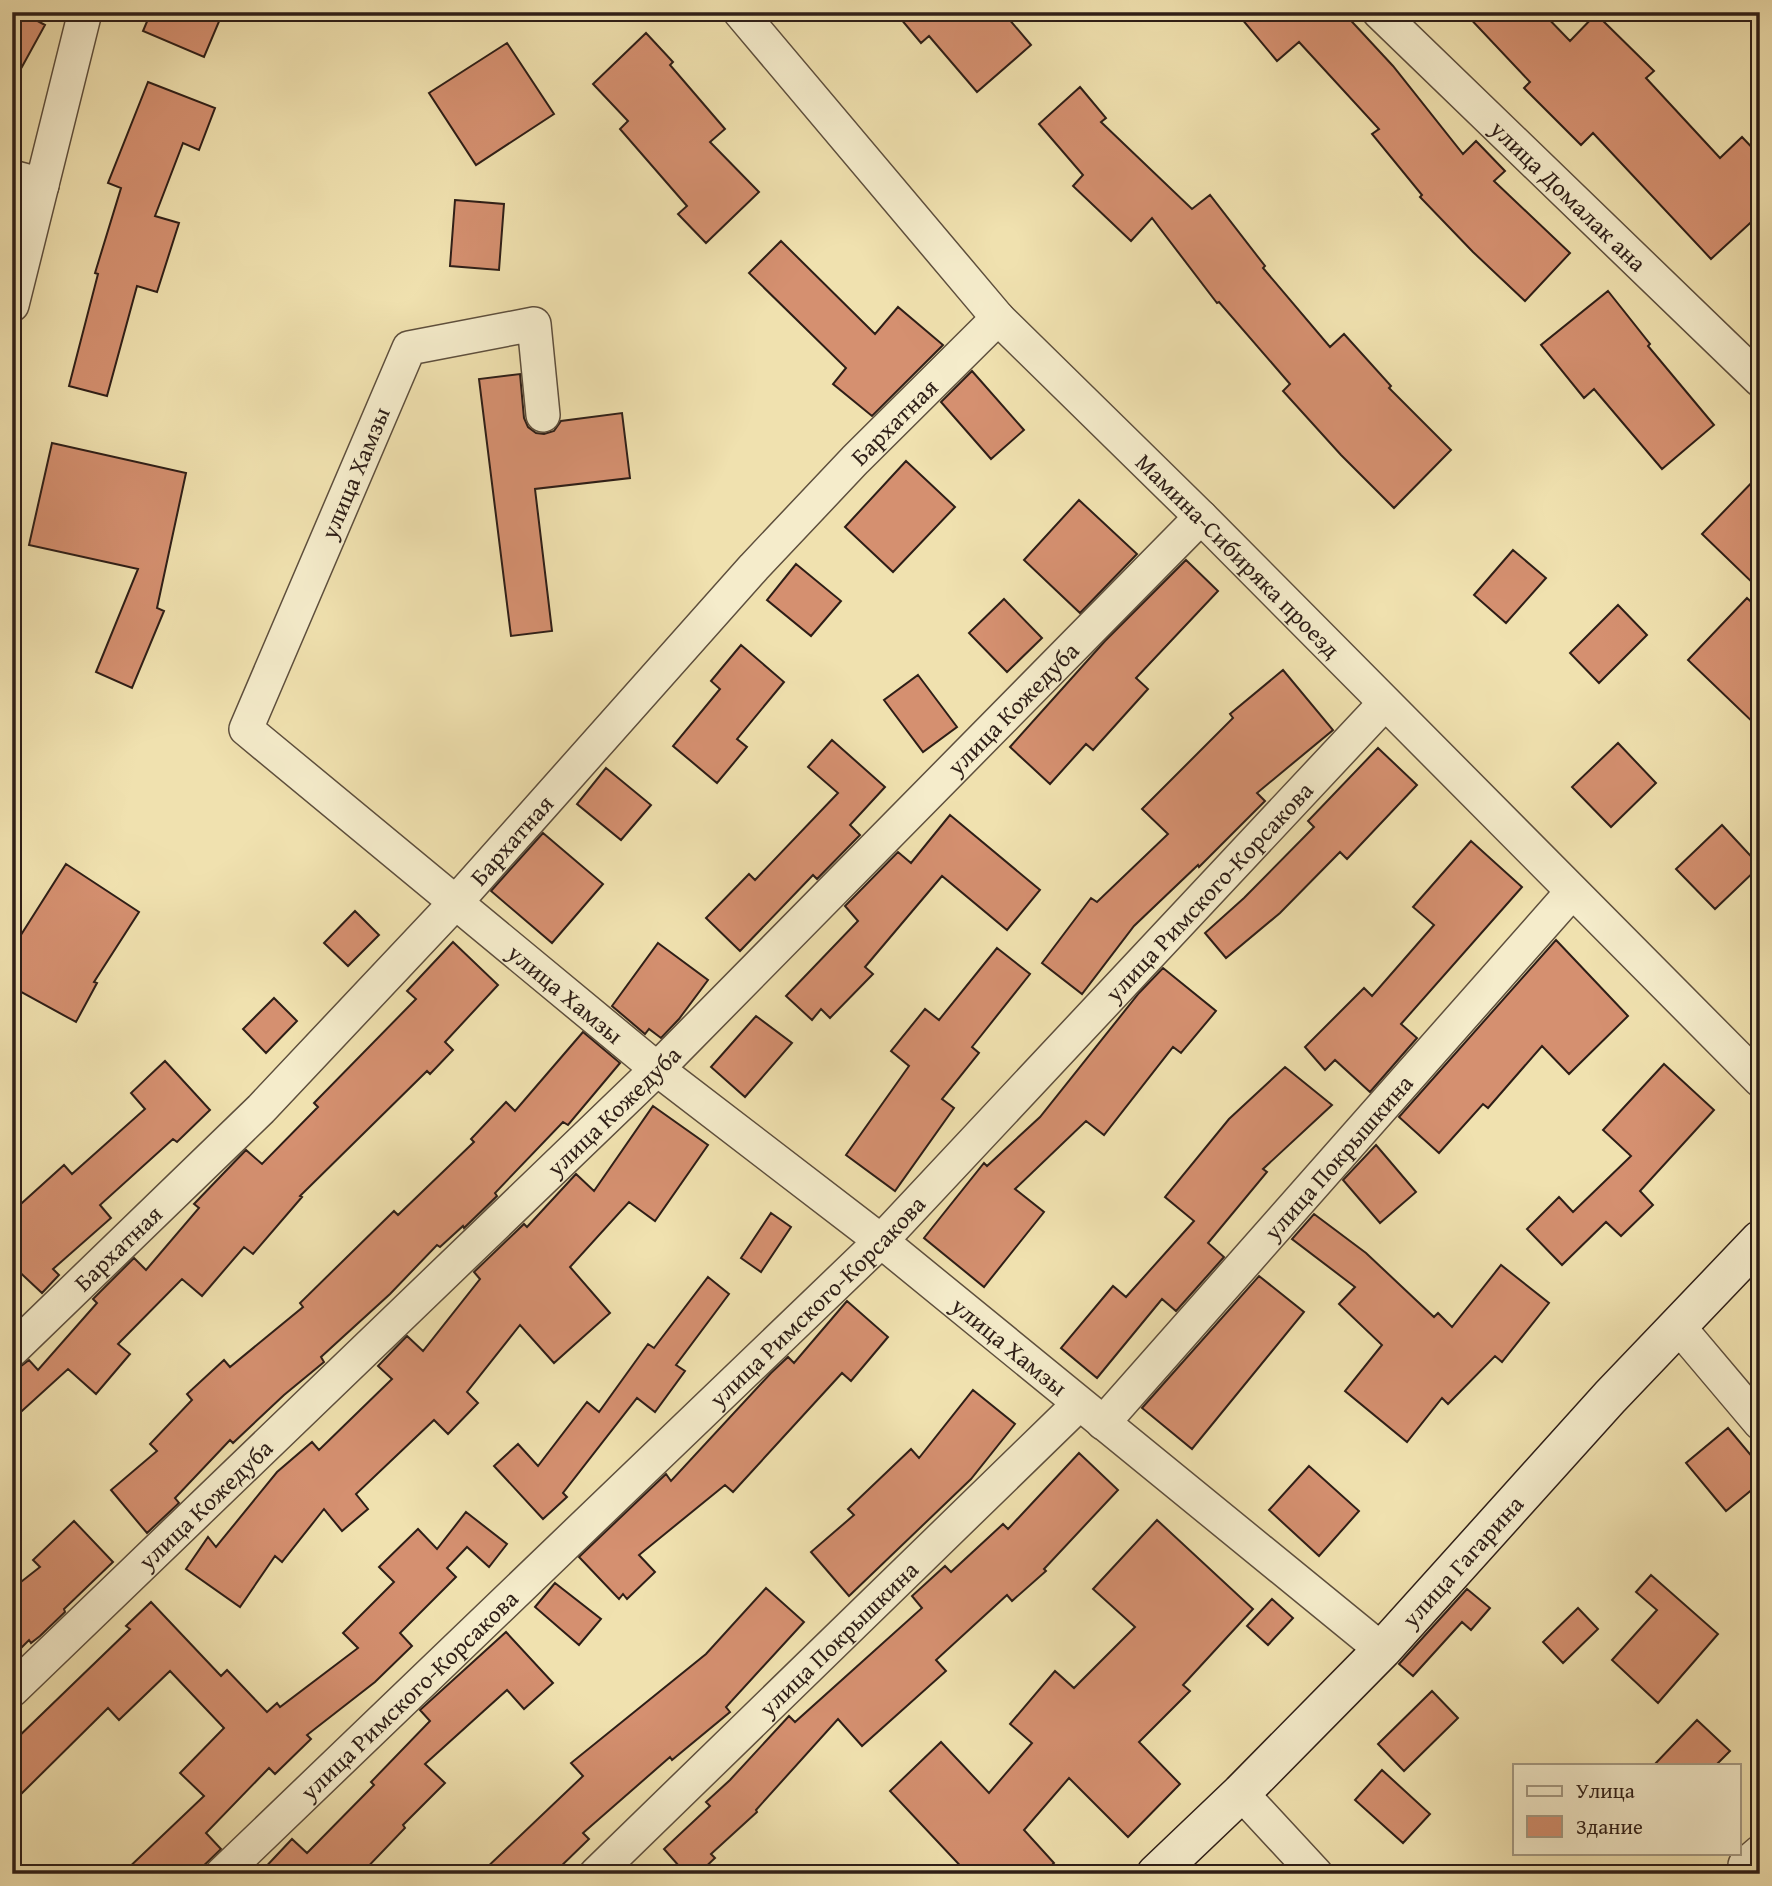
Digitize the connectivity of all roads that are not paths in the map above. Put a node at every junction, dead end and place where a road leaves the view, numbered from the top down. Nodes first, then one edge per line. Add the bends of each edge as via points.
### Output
1 (85, 12) edge
2 (740, 12) edge
3 (1379, 12) edge
4 (27, 181) edge
5 (12, 305) edge
6 (998, 318) junction
7 (1760, 380) edge
8 (543, 415) dead end
9 (1201, 517) junction
10 (1385, 703) junction
11 (1572, 892) junction
12 (456, 902) junction
13 (657, 1069) junction
14 (1760, 1080) edge
15 (1760, 1240) edge
16 (881, 1241) junction
17 (1678, 1326) junction
18 (12, 1350) edge
19 (1091, 1413) junction
20 (1760, 1423) edge
21 (1382, 1650) junction
22 (12, 1690) edge
23 (1241, 1793) junction
24 (1760, 1852) edge
25 (222, 1874) edge
26 (596, 1874) edge
27 (1156, 1874) edge
28 (1315, 1874) edge
29 (1754, 1874) edge

1 - 4 street
2 - 6 street, Мамина-Сибиряка проезд
3 - 7 street, улица Домалак ана
4 - 5 street
6 - 9 street, Мамина-Сибиряка проезд
6 - 12 street, Бархатная via 754,567
8 - 12 street, улица Хамзы via 534,324 409,348 246,729
9 - 10 street, Мамина-Сибиряка проезд
9 - 13 street, улица Кожедуба
10 - 11 street, Мамина-Сибиряка проезд
10 - 16 street, улица Римского-Корсакова
11 - 14 street, Мамина-Сибиряка проезд
11 - 19 street, улица Покрышкина
12 - 13 street, улица Хамзы
12 - 18 street, Бархатная via 261,1109
13 - 16 street, улица Хамзы
13 - 22 street, улица Кожедуба
15 - 17 main road, улица Гагарина
16 - 19 street, улица Хамзы
16 - 25 street, улица Римского-Корсакова
17 - 20 street
17 - 21 main road, улица Гагарина
19 - 21 street, улица Хамзы
19 - 26 street, улица Покрышкина
21 - 23 main road, улица Гагарина
23 - 27 main road, улица Гагарина
23 - 28 street
24 - 29 street via 1745,1865

